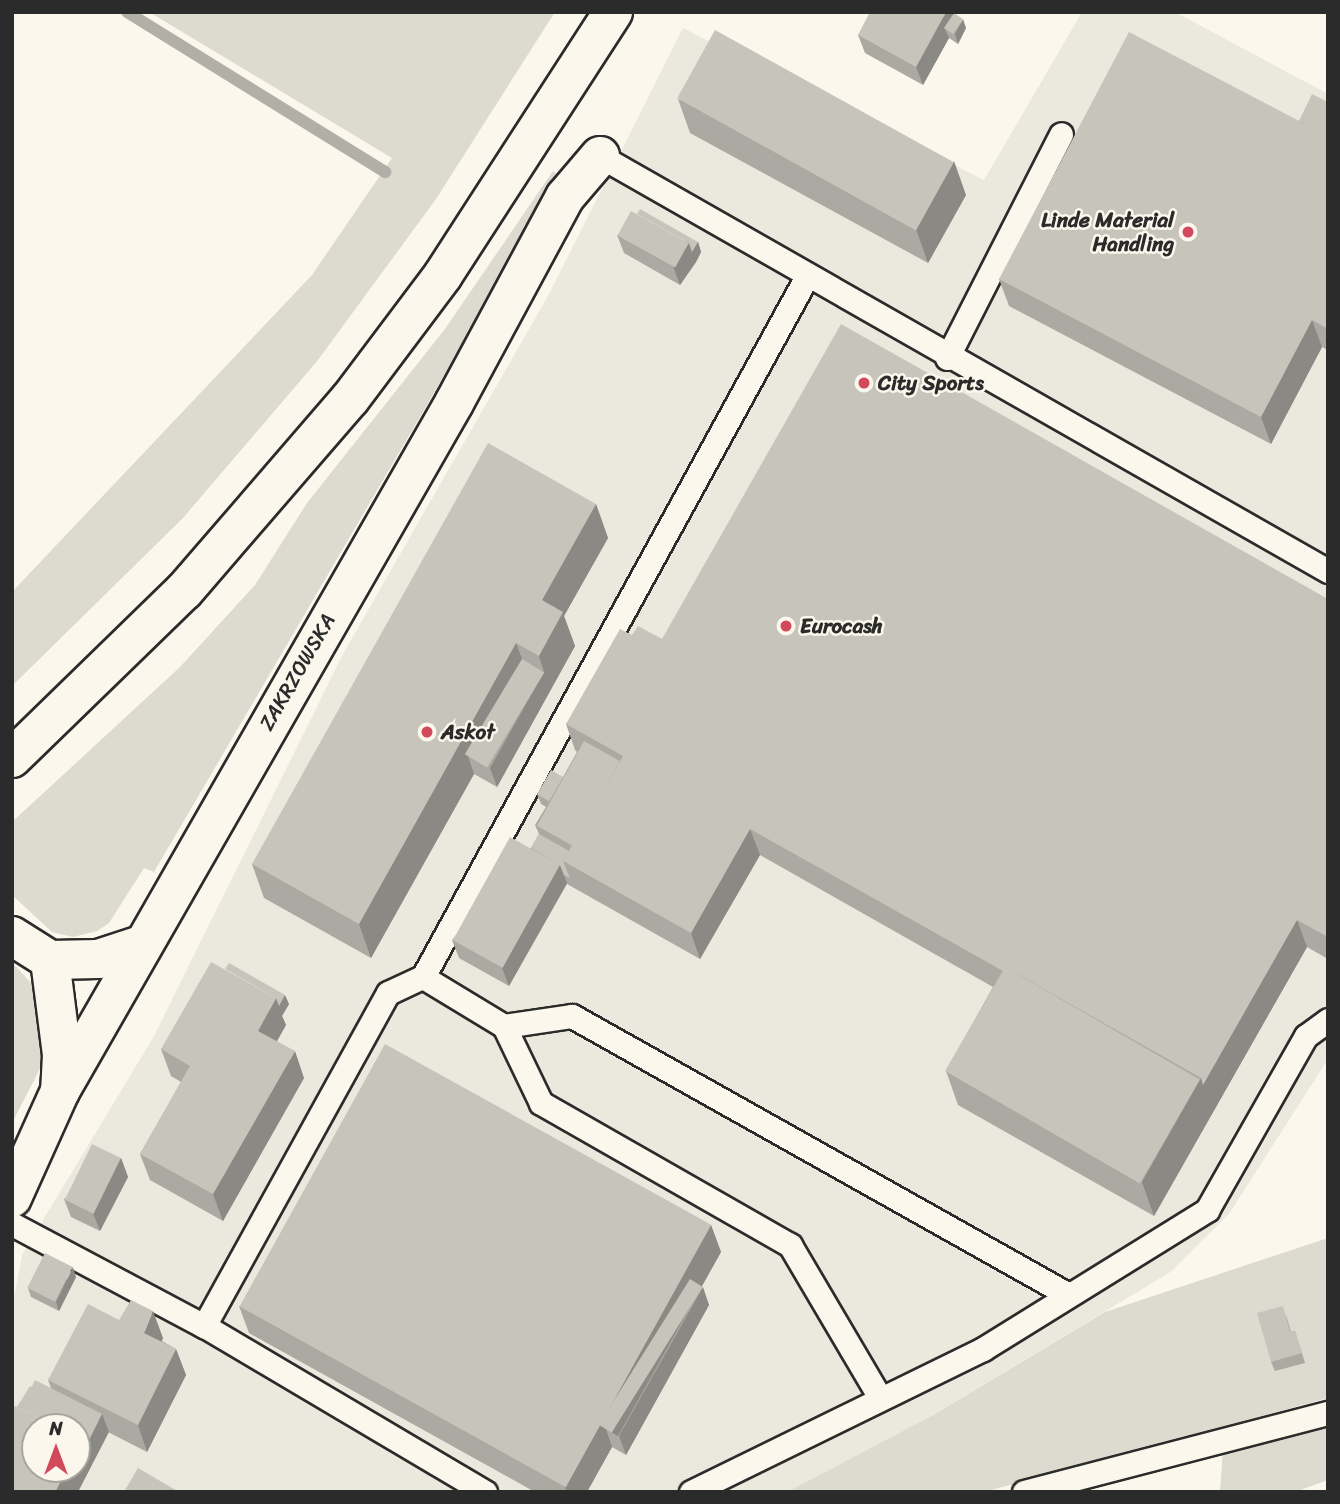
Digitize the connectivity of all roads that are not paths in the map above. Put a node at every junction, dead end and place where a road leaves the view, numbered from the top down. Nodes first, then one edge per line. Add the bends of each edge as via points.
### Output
1 (613, 12) edge
2 (1061, 134) dead end
3 (600, 156) joint
4 (806, 278) junction
5 (947, 358) junction
6 (1328, 571) edge
7 (12, 758) edge
8 (12, 936) edge
9 (141, 945) junction
10 (50, 960) junction
11 (423, 977) junction
12 (1328, 1020) edge
13 (504, 1026) junction
14 (60, 1091) junction
15 (12, 1198) edge
16 (12, 1224) edge
17 (1066, 1294) junction
18 (204, 1326) junction
19 (880, 1398) junction
20 (1328, 1413) edge
21 (485, 1492) edge
22 (691, 1492) edge
23 (1024, 1492) edge

1 - 7 street via 450,265 350,399 184,591
2 - 5 lane
3 - 4 lane
3 - 9 street, ZAKRZOWSKA via 565,197 454,403
4 - 5 lane
4 - 11 lane
5 - 6 lane
8 - 10 street
9 - 10 street via 97,959
9 - 14 street, ZAKRZOWSKA
10 - 14 street via 62,1055
11 - 13 lane
11 - 18 lane via 388,993
12 - 17 lane via 1306,1036 1207,1210
13 - 17 lane via 572,1016
13 - 19 lane via 541,1103 790,1245
14 - 15 street, ZAKRZOWSKA
16 - 18 lane
17 - 19 lane via 983,1349
18 - 21 lane
19 - 22 lane
20 - 23 lane

